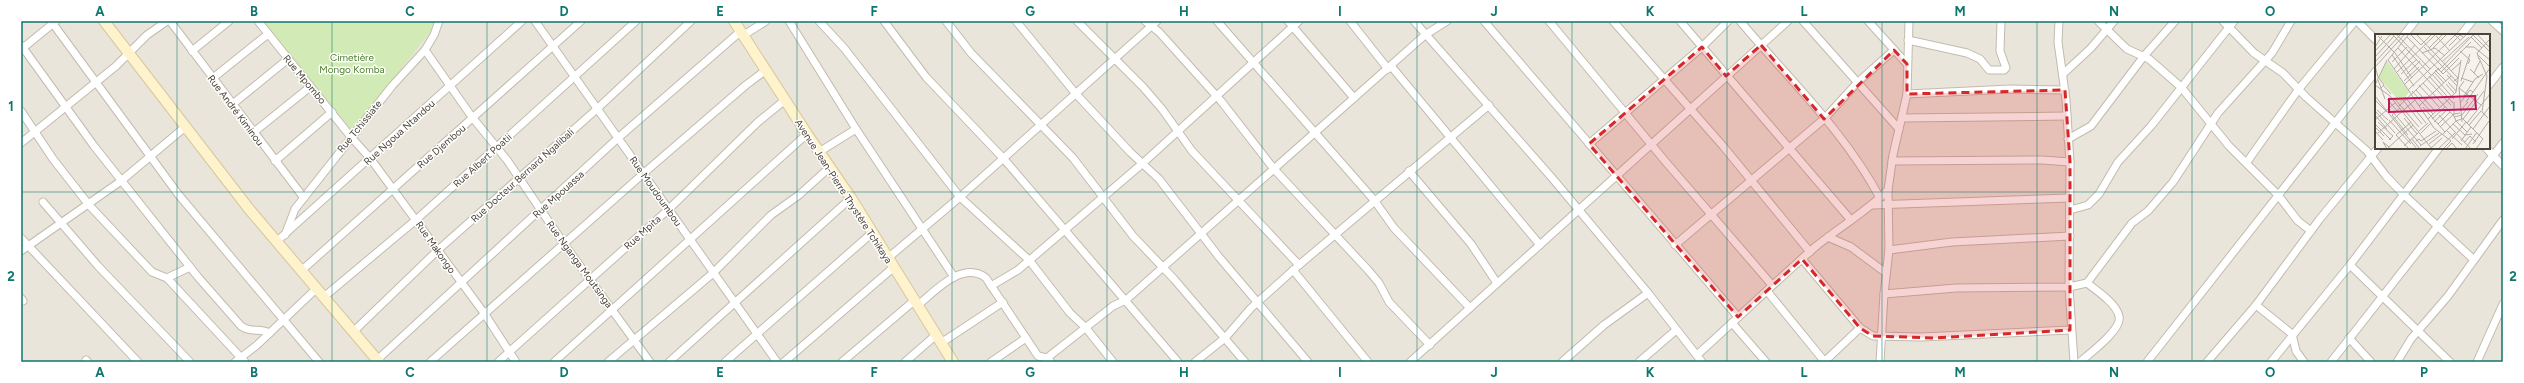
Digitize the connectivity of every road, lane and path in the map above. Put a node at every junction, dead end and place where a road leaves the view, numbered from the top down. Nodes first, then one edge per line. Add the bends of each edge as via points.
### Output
1 (104, 21) edge
2 (169, 21) edge
3 (229, 21) edge
4 (258, 21) edge
5 (439, 21) edge
6 (522, 21) edge
7 (534, 21) edge
8 (581, 21) edge
9 (636, 21) edge
10 (691, 21) edge
11 (734, 21) edge
12 (766, 21) edge
13 (789, 21) edge
14 (819, 21) edge
15 (884, 21) edge
16 (946, 21) edge
17 (1016, 21) edge
18 (1077, 21) edge
19 (1145, 21) edge
20 (1157, 21) edge
21 (1217, 21) edge
22 (1299, 21) edge
23 (1350, 21) edge
24 (1414, 21) edge
25 (1446, 21) edge
26 (1484, 21) edge
27 (1549, 21) edge
28 (1613, 21) edge
29 (1680, 21) edge
30 (1728, 21) edge
31 (1740, 21) edge
32 (1788, 21) edge
33 (1803, 21) edge
34 (1868, 21) edge
35 (1909, 21) edge
36 (2001, 21) edge
37 (2059, 21) edge
38 (2098, 21) edge
39 (2114, 21) edge
40 (2175, 21) edge
41 (2223, 21) edge
42 (2234, 21) edge
43 (2291, 21) edge
44 (2356, 21) edge
45 (2415, 21) edge
46 (2472, 21) edge
47 (2492, 21) edge
48 (53, 22) edge
49 (1290, 24) edge
50 (1151, 27) junction
51 (2229, 28) junction
52 (2107, 31) junction
53 (2503, 31) edge
54 (742, 33) junction
55 (268, 34) junction
56 (2405, 34) edge
57 (2462, 34) edge
58 (1425, 35) junction
59 (2375, 39) edge
60 (1908, 40) junction
61 (1761, 45) junction
62 (22, 47) edge
63 (552, 47) junction
64 (1702, 47) junction
65 (425, 50) junction
66 (1894, 50) junction
67 (192, 51) junction
68 (129, 54) junction
69 (2144, 56) junction
70 (1116, 58) junction
71 (288, 59) junction
72 (2266, 60) junction
73 (1253, 61) junction
74 (1907, 64) junction
75 (2503, 67) edge
76 (1389, 68) junction
77 (766, 70) junction
78 (2375, 72) edge
79 (2063, 74) junction
80 (574, 76) junction
81 (1726, 76) junction
82 (213, 78) junction
83 (1665, 78) junction
84 (1858, 82) junction
85 (96, 83) junction
86 (2490, 84) edge
87 (450, 86) junction
88 (310, 87) junction
89 (2181, 87) junction
90 (2065, 90) junction
91 (2298, 90) junction
92 (1076, 94) junction
93 (1907, 94) junction
94 (1217, 97) junction
95 (1354, 98) junction
96 (785, 100) junction
97 (234, 103) junction
98 (1489, 105) junction
99 (66, 107) junction
100 (598, 108) junction
101 (1692, 109) junction
102 (21, 111) edge
103 (1626, 111) junction
104 (332, 112) junction
105 (2067, 116) junction
106 (472, 117) junction
107 (1902, 118) junction
108 (1824, 119) junction
109 (2334, 123) junction
110 (1041, 126) junction
111 (2212, 126) junction
112 (185, 127) junction
113 (856, 129) junction
114 (1900, 129) junction
115 (35, 131) junction
116 (1176, 131) junction
117 (254, 132) junction
118 (807, 134) junction
119 (1315, 134) junction
120 (351, 137) junction
121 (618, 138) junction
122 (1449, 138) junction
123 (2068, 139) junction
124 (21, 143) edge
125 (2503, 143) edge
126 (1589, 144) junction
127 (1651, 145) junction
128 (496, 147) junction
129 (1790, 148) junction
130 (2377, 149) edge
131 (2438, 149) edge
132 (2487, 149) edge
133 (819, 152) junction
134 (2493, 155) junction
135 (150, 156) junction
136 (2372, 156) junction
137 (370, 158) junction
138 (1003, 158) junction
139 (275, 161) junction
140 (1892, 161) junction
141 (2070, 162) junction
142 (2247, 162) junction
143 (1142, 163) junction
144 (2503, 166) edge
145 (830, 167) junction
146 (1274, 169) junction
147 (1409, 171) junction
148 (644, 173) junction
149 (1616, 175) junction
150 (518, 178) junction
151 (121, 181) junction
152 (1752, 181) junction
153 (393, 188) junction
154 (1888, 190) junction
155 (2403, 194) junction
156 (2278, 195) junction
157 (1103, 196) junction
158 (960, 197) junction
159 (304, 198) junction
160 (850, 198) junction
161 (1880, 198) junction
162 (2070, 198) junction
163 (1374, 200) junction
164 (1236, 201) junction
165 (43, 202) dead end
166 (1887, 204) junction
167 (89, 205) junction
168 (1872, 205) junction
169 (670, 208) junction
170 (540, 210) junction
171 (1577, 210) junction
172 (2070, 210) junction
173 (1711, 213) junction
174 (417, 219) junction
175 (1850, 219) junction
176 (2503, 220) edge
177 (60, 224) junction
178 (2436, 226) junction
179 (1065, 228) junction
180 (923, 229) junction
181 (2311, 231) junction
182 (872, 233) junction
183 (1202, 233) junction
184 (1335, 234) junction
185 (285, 235) junction
186 (2070, 236) junction
187 (1828, 237) junction
188 (21, 238) edge
189 (689, 239) junction
190 (276, 242) junction
191 (564, 244) junction
192 (1540, 245) junction
193 (1675, 245) junction
194 (28, 246) junction
195 (438, 250) junction
196 (1889, 250) junction
197 (21, 251) edge
198 (1810, 252) junction
199 (888, 258) junction
200 (1802, 259) junction
201 (2473, 259) junction
202 (1029, 260) junction
203 (2350, 265) junction
204 (190, 267) junction
205 (894, 267) junction
206 (1163, 267) junction
207 (1296, 268) junction
208 (301, 271) junction
209 (1886, 273) junction
210 (712, 274) junction
211 (954, 277) junction
212 (167, 278) junction
213 (589, 279) junction
214 (460, 283) junction
215 (1497, 283) junction
216 (2087, 283) junction
217 (1772, 285) junction
218 (991, 286) junction
219 (2069, 287) junction
220 (317, 288) junction
221 (1766, 291) junction
222 (1648, 293) junction
223 (1884, 294) junction
224 (325, 296) junction
225 (2382, 296) junction
226 (1126, 300) junction
227 (1002, 302) junction
228 (734, 303) junction
229 (916, 303) junction
230 (1257, 303) junction
231 (2503, 304) edge
232 (2256, 305) junction
233 (1470, 308) junction
234 (613, 309) junction
235 (484, 313) junction
236 (1738, 317) junction
237 (284, 320) junction
238 (1732, 323) junction
239 (1086, 328) junction
240 (1860, 328) junction
241 (2070, 330) junction
242 (2418, 330) junction
243 (1675, 331) junction
244 (354, 332) junction
245 (270, 333) junction
246 (757, 334) junction
247 (2292, 334) junction
248 (1880, 336) junction
249 (1026, 338) junction
250 (1225, 338) junction
251 (2349, 338) junction
252 (939, 339) junction
253 (634, 340) junction
254 (1430, 344) junction
255 (508, 352) junction
256 (1697, 356) junction
257 (241, 360) edge
258 (1049, 360) edge
259 (378, 361) edge
260 (138, 362) edge
261 (190, 362) edge
262 (319, 362) edge
263 (430, 362) edge
264 (498, 362) edge
265 (516, 362) edge
266 (554, 362) edge
267 (608, 362) edge
268 (650, 362) edge
269 (669, 362) edge
270 (725, 362) edge
271 (778, 362) edge
272 (784, 362) edge
273 (842, 362) edge
274 (905, 362) edge
275 (953, 362) edge
276 (991, 362) edge
277 (1113, 362) edge
278 (1178, 362) edge
279 (1195, 362) edge
280 (1245, 362) edge
281 (1308, 362) edge
282 (1368, 362) edge
283 (1410, 362) edge
284 (1562, 362) edge
285 (1639, 362) edge
286 (1702, 362) edge
287 (1766, 362) edge
288 (1824, 362) edge
289 (1880, 362) edge
290 (2074, 362) edge
291 (2080, 362) edge
292 (2147, 362) edge
293 (2207, 362) edge
294 (2271, 362) edge
295 (2304, 362) edge
296 (2331, 362) edge
297 (2372, 362) edge
298 (2397, 362) edge
299 (2450, 362) edge
300 (2477, 362) edge

1 - 68 street
2 - 67 street, Rue André Kiminou
2 - 68 street via 142,40
3 - 67 street
4 - 55 street, Rue Mpombo
5 - 65 street, Rue Tchissiate
6 - 87 street, Rue Ngoua Ntandou
7 - 63 street, Rue Moudoumbou
8 - 63 street, Rue Djembou
9 - 80 street, Rue Albert Poatii
10 - 100 street, Rue Docteur Bernard Ngalibali
11 - 54 street, Avenue Jean-Pierre Thystère Tchikaya
12 - 54 street, Rue Mpouassa
13 - 113 street
14 - 158 street via 844,48
15 - 138 street via 926,77
16 - 110 street via 971,53
17 - 92 street
18 - 70 street via 1102,48
19 - 50 street
20 - 50 street
21 - 73 street
22 - 49 street
23 - 76 street
24 - 58 street
25 - 58 street
26 - 126 street
27 - 103 street
28 - 83 street
29 - 64 street
30 - 64 street
31 - 61 street
32 - 61 street
33 - 84 street
34 - 66 street
35 - 60 street
36 - 60 street via 2000,51 2006,68 2004,70 1989,70 1980,59 1967,53
37 - 79 street via 2058,42
38 - 52 street
39 - 52 street
40 - 69 street
41 - 51 street
42 - 51 street
43 - 72 street via 2280,42
44 - 59 street
44 - 91 street
45 - 56 street
46 - 57 street
47 - 53 street
48 - 62 street
48 - 85 street
49 - 73 street
49 - 95 street
50 - 70 street
50 - 94 street via 1159,32
51 - 72 street
51 - 89 street
52 - 69 street via 2127,49
52 - 79 street
54 - 77 street, Avenue Jean-Pierre Thystère Tchikaya
54 - 121 street, Rue Mpouassa
55 - 71 street, Rue Mpombo
55 - 82 street
58 - 76 street
58 - 98 street
60 - 74 street
61 - 81 street
61 - 108 street via 1797,84
62 - 99 street
63 - 80 street, Rue Moudoumbou
63 - 106 street, Rue Djembou
64 - 81 street
64 - 83 street
65 - 87 street, Rue Nganga Moutsinga
65 - 120 street, Rue Tchissiate
66 - 74 street
66 - 84 street
67 - 82 street, Rue André Kiminou
68 - 85 street
68 - 112 street
69 - 89 street
69 - 123 street via 2091,126
70 - 92 street
70 - 116 street via 1162,109
71 - 88 street, Rue Mpombo
71 - 97 street
72 - 91 street via 2283,73
72 - 111 street via 2226,103
73 - 94 street
73 - 119 street
74 - 93 street
75 - 86 street
76 - 95 street
76 - 122 street
77 - 96 street, Avenue Jean-Pierre Thystère Tchikaya
77 - 148 street
78 - 109 street
79 - 90 street
80 - 100 street, Rue Moudoumbou
80 - 128 street, Rue Albert Poatii
81 - 101 street
81 - 129 street
82 - 97 street, Rue André Kiminou
83 - 101 street
83 - 103 street
84 - 108 street
84 - 114 street
85 - 99 street
85 - 135 street
87 - 106 street, Rue Nganga Moutsinga
87 - 137 street, Rue Ngoua Ntandou
88 - 104 street, Rue Mpombo
88 - 117 street
89 - 111 street
89 - 172 street via 2118,162 2099,194 2088,205
90 - 93 street via 2010,89
90 - 105 street
91 - 109 street
91 - 142 street
92 - 110 street
92 - 143 street
93 - 107 street
94 - 116 street
94 - 146 street
95 - 119 street
96 - 118 street, Avenue Jean-Pierre Thystère Tchikaya
96 - 169 street, Rue Mpita via 758,122
97 - 117 street, Rue André Kiminou
98 - 122 street
98 - 171 street
99 - 115 street
99 - 151 street
100 - 121 street, Rue Moudoumbou
100 - 150 street, Rue Docteur Bernard Ngalibali
101 - 127 street
101 - 152 street
102 - 115 street
103 - 126 street
103 - 127 street
104 - 120 street, Rue Mpombo
104 - 139 street
105 - 107 street
105 - 123 street
106 - 128 street, Rue Nganga Moutsinga
106 - 153 street, Rue Djembou
107 - 114 street
108 - 129 street
108 - 161 street
109 - 136 street
109 - 156 street
110 - 138 street
110 - 157 street via 1073,158
111 - 142 street
111 - 216 street via 2165,192 2144,215 2132,223
112 - 135 street
112 - 190 street
113 - 133 street
113 - 180 street
114 - 140 street
115 - 124 street
115 - 167 street via 65,176
116 - 143 street
116 - 164 street
117 - 139 street, Rue André Kiminou
118 - 133 street, Avenue Jean-Pierre Thystère Tchikaya
118 - 189 street
119 - 146 street
119 - 163 street
120 - 137 street, Rue Makongo
120 - 159 street, Rue Tchissiate
121 - 148 street, Rue Moudoumbou
121 - 170 street, Rue Mpouassa
122 - 147 street
122 - 192 street
123 - 141 street
125 - 134 street
126 - 149 street
127 - 149 street
127 - 173 street
128 - 150 street, Rue Nganga Moutsinga
128 - 174 street, Rue Albert Poatii
129 - 152 street
129 - 175 street
130 - 136 street
131 - 155 street
132 - 134 street
133 - 145 street, Avenue Jean-Pierre Thystère Tchikaya
134 - 144 street
134 - 178 street
135 - 151 street
135 - 237 street via 178,194
136 - 155 street
136 - 181 street
137 - 153 street, Rue Makongo
137 - 185 street, Rue Ngoua Ntandou
138 - 158 street
138 - 179 street
139 - 159 street, Rue André Kiminou
140 - 141 street
140 - 154 street
141 - 162 street
142 - 156 street
143 - 157 street
143 - 183 street via 1179,202
145 - 160 street, Avenue Jean-Pierre Thystère Tchikaya
145 - 210 street via 799,195 771,215
146 - 164 street
146 - 184 street
147 - 163 street
147 - 215 street via 1462,233
148 - 169 street, Rue Moudoumbou
148 - 191 street
149 - 171 street
149 - 193 street
150 - 170 street, Rue Nganga Moutsinga
150 - 195 street, Rue Docteur Bernard Ngalibali
151 - 167 street
151 - 204 street
152 - 173 street
152 - 198 street
153 - 174 street, Rue Makongo
153 - 208 street, Rue Djembou
154 - 161 street
154 - 166 street
155 - 178 street
155 - 203 street
156 - 181 street via 2298,221
156 - 292 street
157 - 179 street
157 - 206 street via 1133,236
158 - 180 street
158 - 202 street
159 - 185 street, Rue Tchissiate via 289,221
160 - 182 street, Avenue Jean-Pierre Thystère Tchikaya
160 - 228 street
161 - 168 street
162 - 166 street
162 - 172 street
163 - 184 street
163 - 233 street via 1394,228
164 - 183 street
164 - 207 street
165 - 177 street
166 - 168 street
166 - 196 street
167 - 177 street
167 - 212 street via 152,272
168 - 175 street
169 - 189 street, Rue Moudoumbou
169 - 213 street, Rue Mpita
170 - 191 street, Rue Nganga Moutsinga
170 - 214 street, Rue Mpouassa
171 - 192 street
171 - 222 street
172 - 186 street
173 - 193 street
173 - 217 street
174 - 195 street, Rue Makongo
174 - 224 street, Rue Albert Poatii
175 - 187 street
176 - 201 street
177 - 194 street
177 - 261 street
178 - 201 street
178 - 225 street
179 - 202 street
179 - 226 street
180 - 199 street
180 - 211 street
181 - 232 street
182 - 199 street, Avenue Jean-Pierre Thystère Tchikaya
182 - 246 street
183 - 206 street
183 - 230 street
184 - 207 street
184 - 254 street via 1372,274 1389,302
185 - 190 street, Rue Ngoua Ntandou
186 - 196 street via 1952,242
186 - 219 street
187 - 198 street
187 - 209 street via 1851,246
188 - 194 street
189 - 210 street, Rue Moudoumbou
189 - 234 street
190 - 208 street
191 - 213 street, Rue Nganga Moutsinga
191 - 235 street
192 - 215 street
193 - 236 street
194 - 197 street
194 - 260 street
195 - 214 street, Rue Makongo
195 - 244 street, Rue Docteur Bernard Ngalibali
196 - 209 street
198 - 200 street
199 - 205 street, Avenue Jean-Pierre Thystère Tchikaya
200 - 217 street
200 - 240 street
201 - 242 street via 2448,296
202 - 218 street via 1018,270
202 - 239 street via 1070,313
203 - 225 street
203 - 247 street
204 - 212 street
204 - 245 street via 241,326 246,330 264,330
205 - 229 street, Avenue Jean-Pierre Thystère Tchikaya
205 - 272 street
206 - 226 street
206 - 250 street
207 - 230 street
207 - 282 street
208 - 220 street
209 - 223 street
210 - 228 street, Rue Moudoumbou
210 - 253 street
211 - 218 street via 963,273 982,274
211 - 229 street
212 - 257 street
213 - 234 street, Rue Nganga Moutsinga
213 - 255 street, Rue Mpita
214 - 235 street, Rue Makongo
214 - 259 street, Rue Mpouassa
215 - 233 street
216 - 219 street
216 - 291 street via 2106,299 2119,314 2120,319 2113,332
217 - 221 street
218 - 227 street
219 - 223 street via 1956,288
219 - 241 street
220 - 224 street
220 - 237 street
221 - 236 street
221 - 288 street
222 - 243 street
222 - 284 street via 1604,325
223 - 248 street
224 - 244 street
225 - 242 street
225 - 251 street
226 - 239 street via 1112,306
226 - 278 street
227 - 249 street
227 - 252 street
228 - 246 street, Rue Moudoumbou
228 - 269 street
229 - 252 street, Avenue Jean-Pierre Thystère Tchikaya
229 - 273 street
230 - 250 street
230 - 281 street
231 - 300 street
232 - 247 street
232 - 293 street
233 - 254 street
234 - 253 street, Rue Nganga Moutsinga
234 - 266 street
235 - 255 street, Rue Makongo
235 - 263 street
236 - 238 street
237 - 245 street
237 - 262 street
238 - 256 street
238 - 287 street
239 - 258 street
239 - 277 street
240 - 248 street via 1873,336
240 - 288 street
241 - 248 street via 1934,338
241 - 290 street
242 - 298 street
242 - 299 street
243 - 256 street
243 - 285 street
244 - 259 street
245 - 257 street
246 - 270 street
246 - 271 street, Rue Moudoumbou
247 - 294 street
247 - 295 street via 2296,351
248 - 289 street
249 - 258 street via 1038,356
249 - 276 street
250 - 279 street
250 - 280 street
251 - 296 street
251 - 297 street
252 - 274 street
252 - 275 street, Avenue Jean-Pierre Thystère Tchikaya
253 - 267 street
253 - 268 street, Rue Nganga Moutsinga
254 - 283 street
255 - 264 street, Rue Mpita
255 - 265 street, Rue Makongo
256 - 286 street

